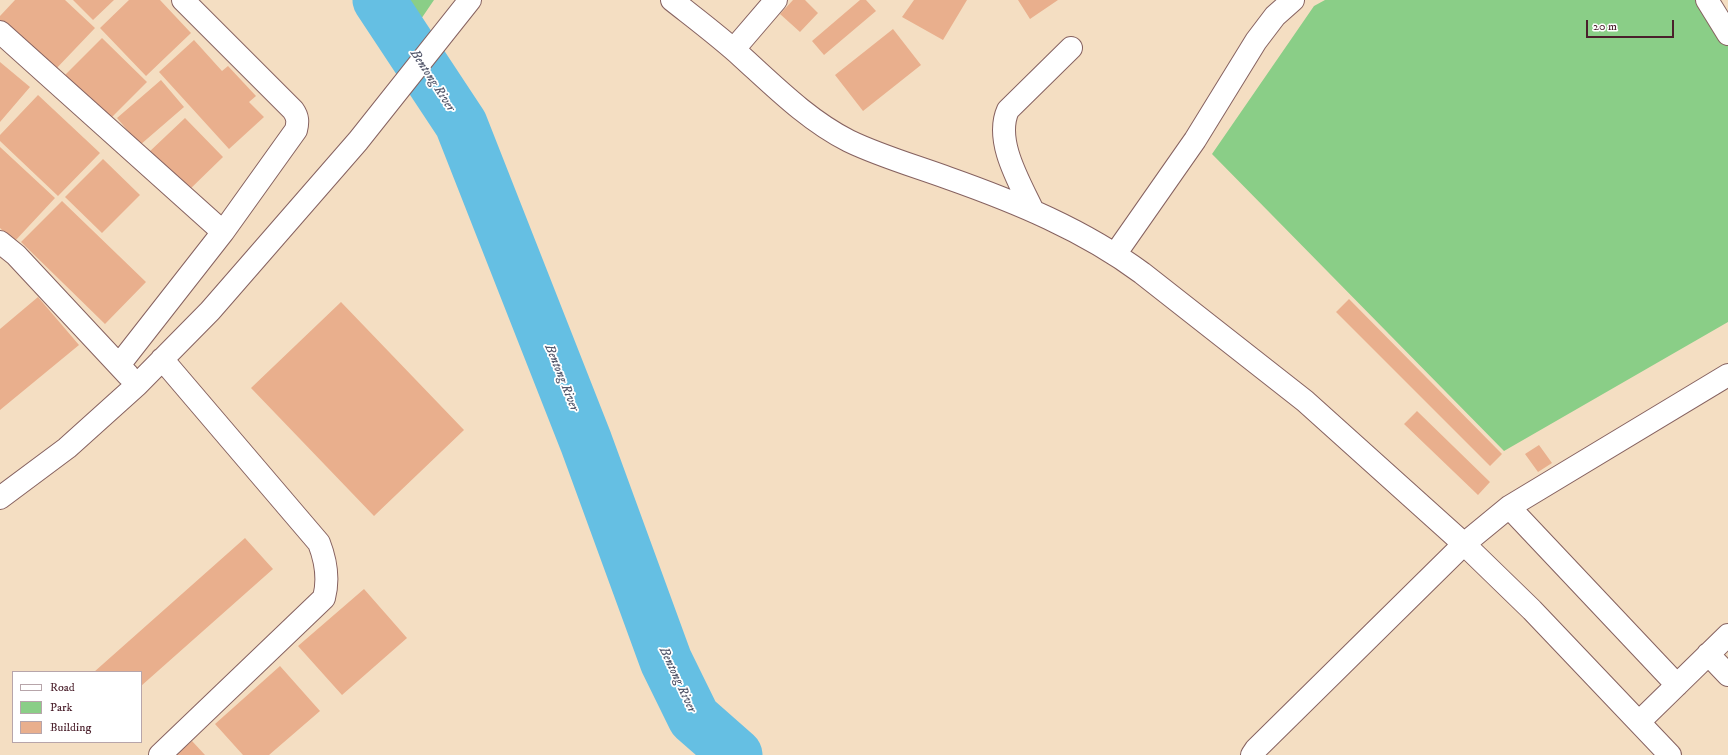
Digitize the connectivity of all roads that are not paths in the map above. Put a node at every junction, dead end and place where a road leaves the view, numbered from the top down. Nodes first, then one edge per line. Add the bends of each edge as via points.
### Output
1 (183, 0) edge
2 (470, 0) edge
3 (672, 0) edge
4 (776, 0) edge
5 (1293, 0) edge
6 (1707, 0) edge
7 (0, 32) edge
8 (1728, 34) edge
9 (1072, 48) dead end
10 (734, 50) junction
11 (1033, 211) junction
12 (223, 232) junction
13 (0, 242) edge
14 (1116, 254) junction
15 (162, 359) junction
16 (119, 365) junction
17 (1728, 375) edge
18 (137, 385) junction
19 (0, 498) edge
20 (1509, 507) junction
21 (1464, 544) junction
22 (1728, 635) edge
23 (1708, 654) junction
24 (1728, 675) edge
25 (1677, 685) junction
26 (1639, 722) junction
27 (160, 755) edge
28 (1252, 755) edge
29 (1670, 755) edge

1 - 12 street via 297,116 296,130
2 - 15 street via 358,140 210,310
3 - 10 street
4 - 10 street
5 - 14 street via 1275,16 1256,40 1195,140
6 - 8 street
7 - 12 street
9 - 11 street via 1008,110 1004,120 1007,152
10 - 11 street via 827,129 869,150
11 - 14 street
12 - 16 street
13 - 16 street
14 - 21 street via 1306,401
15 - 18 street
15 - 27 street via 319,542 327,585 324,598
16 - 18 street
17 - 20 street
18 - 19 street via 67,448
20 - 21 street
20 - 25 street
21 - 26 street via 1532,610
21 - 28 street
22 - 23 street
23 - 24 street
23 - 25 street
25 - 26 street
26 - 29 street

